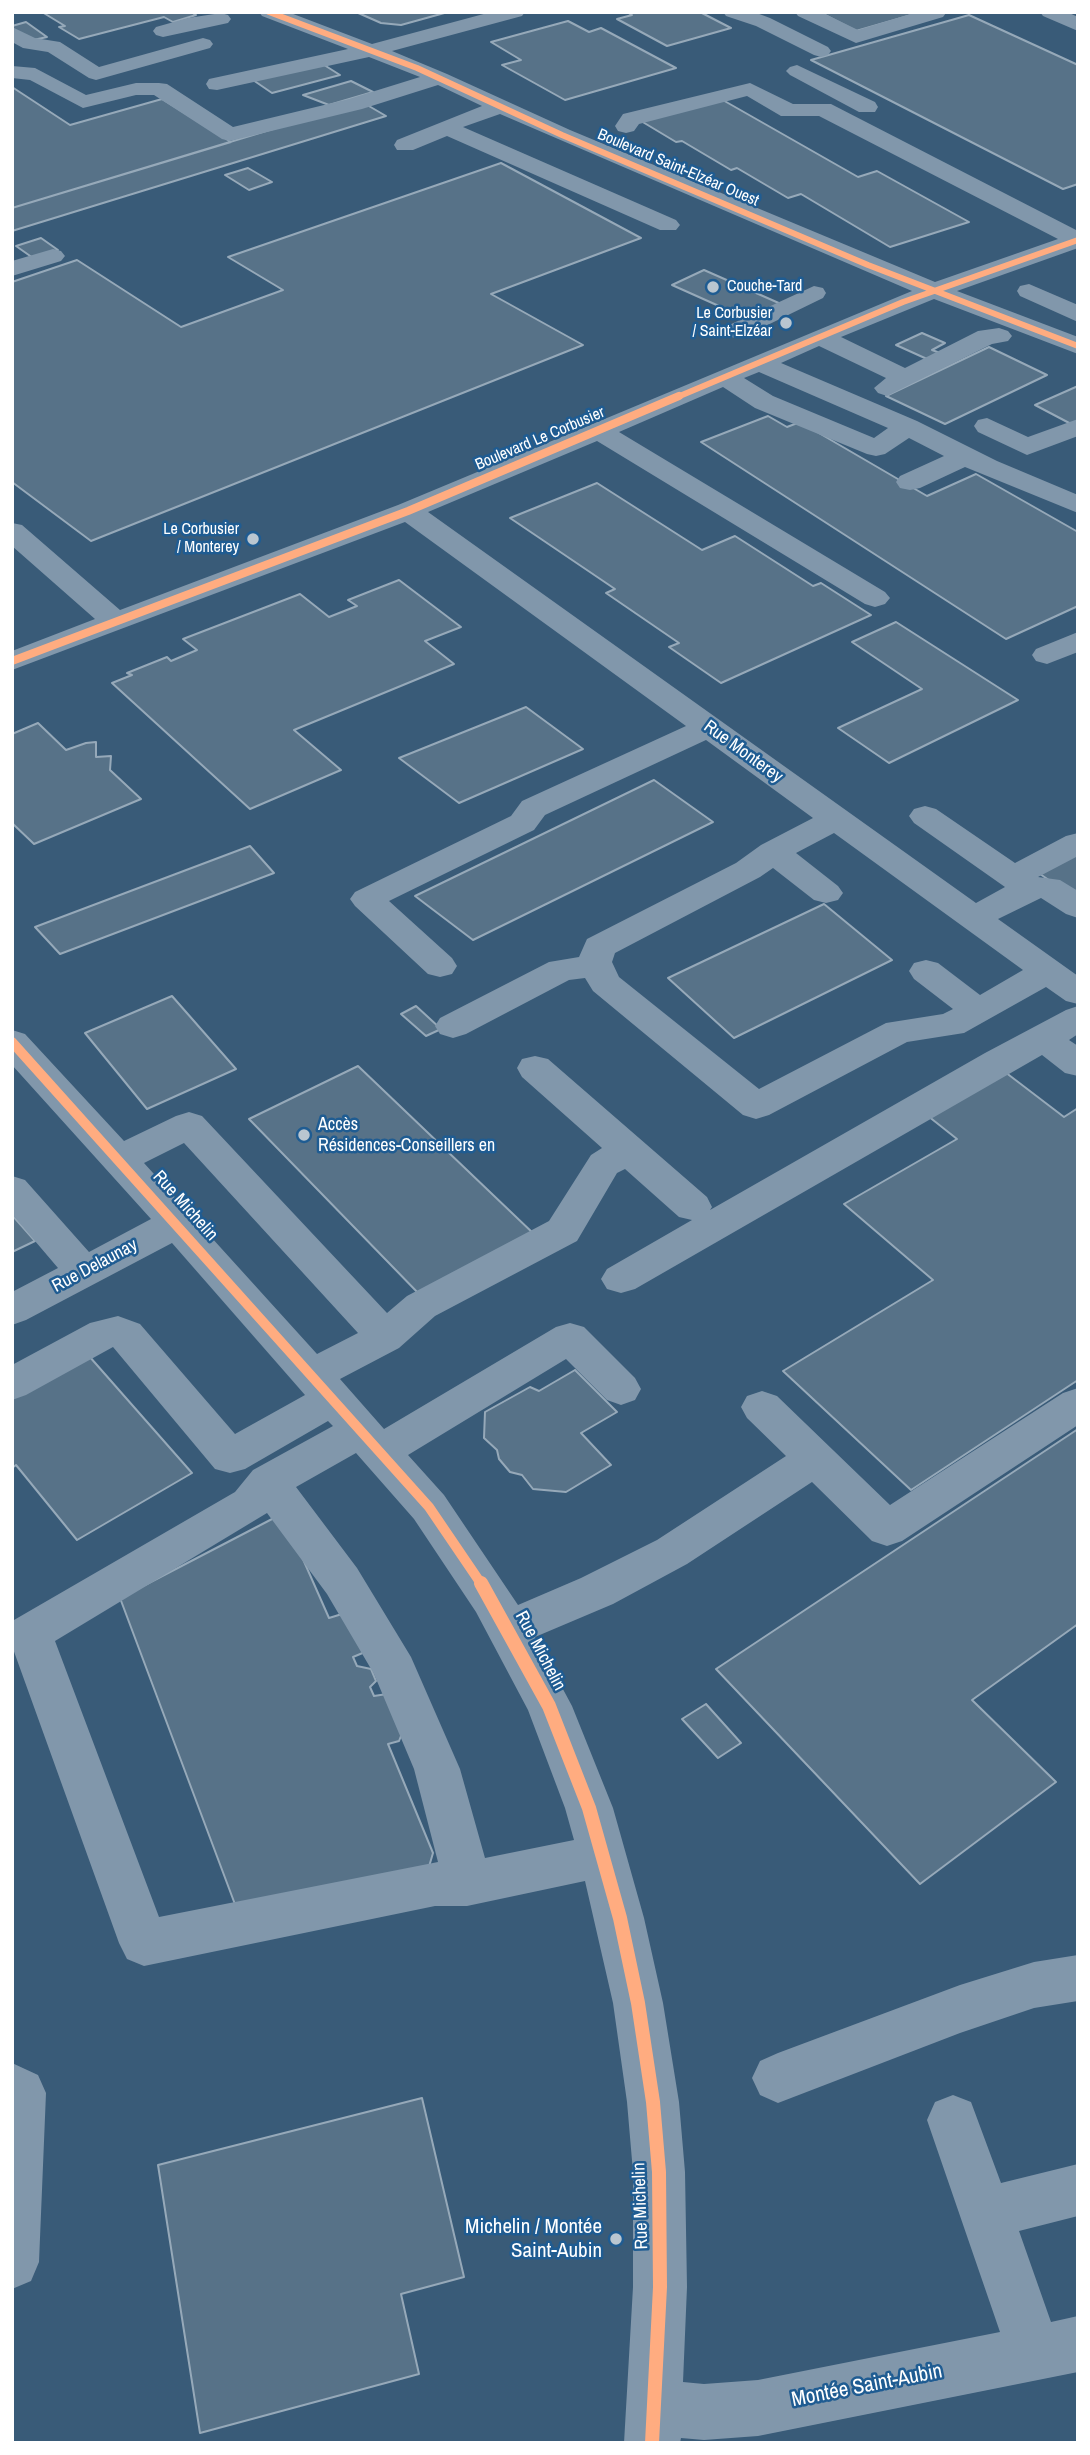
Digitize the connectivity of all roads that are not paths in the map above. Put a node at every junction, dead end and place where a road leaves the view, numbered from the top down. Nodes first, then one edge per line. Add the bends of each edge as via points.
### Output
1 (270, 12) edge
2 (515, 12) edge
3 (733, 12) edge
4 (805, 12) edge
5 (933, 12) edge
6 (1050, 12) edge
7 (235, 21) edge
8 (1078, 25) edge
9 (12, 33) edge
10 (148, 35) dead end
11 (96, 50) dead end
12 (372, 50) junction
13 (821, 51) dead end
14 (70, 57) junction
15 (797, 71) dead end
16 (12, 72) edge
17 (440, 78) junction
18 (217, 84) dead end
19 (500, 107) junction
20 (881, 114) dead end
21 (626, 126) junction
22 (444, 127) junction
23 (649, 141) dead end
24 (581, 143) junction
25 (405, 145) dead end
26 (535, 164) junction
27 (1000, 176) dead end
28 (752, 192) dead end
29 (1043, 198) dead end
30 (728, 206) junction
31 (668, 225) dead end
32 (1077, 240) edge
33 (53, 256) dead end
34 (12, 269) edge
35 (934, 291) junction
36 (1030, 291) dead end
37 (814, 293) dead end
38 (1078, 315) edge
39 (1010, 330) junction
40 (736, 331) dead end
41 (820, 337) junction
42 (1075, 345) edge
43 (760, 363) junction
44 (725, 377) junction
45 (987, 426) dead end
46 (908, 427) junction
47 (1078, 428) edge
48 (599, 431) junction
49 (966, 456) junction
50 (910, 482) dead end
51 (1078, 505) edge
52 (408, 511) junction
53 (12, 531) edge
54 (875, 598) dead end
55 (116, 622) junction
56 (1078, 641) edge
57 (1047, 655) dead end
58 (12, 661) edge
59 (708, 727) junction
60 (925, 816) dead end
61 (835, 819) junction
62 (1078, 843) edge
63 (773, 852) junction
64 (1021, 883) junction
65 (826, 893) dead end
66 (1078, 907) edge
67 (974, 918) junction
68 (440, 966) dead end
69 (597, 966) junction
70 (926, 971) dead end
71 (1047, 971) junction
72 (1078, 993) edge
73 (978, 1011) junction
74 (1078, 1018) edge
75 (453, 1026) dead end
76 (1044, 1039) junction
77 (12, 1042) edge
78 (1078, 1064) edge
79 (535, 1068) dead end
80 (628, 1150) junction
81 (119, 1159) junction
82 (12, 1189) edge
83 (693, 1207) dead end
84 (177, 1223) junction
85 (84, 1272) junction
86 (621, 1279) dead end
87 (12, 1310) edge
88 (385, 1337) junction
89 (12, 1384) edge
90 (621, 1389) dead end
91 (1078, 1404) edge
92 (762, 1408) dead end
93 (347, 1414) junction
94 (815, 1459) junction
95 (268, 1482) junction
96 (509, 1628) junction
97 (604, 1856) junction
98 (467, 1884) junction
99 (1078, 1978) edge
100 (778, 2078) dead end
101 (12, 2088) edge
102 (953, 2120) dead end
103 (1078, 2190) edge
104 (986, 2213) junction
105 (12, 2262) edge
106 (1067, 2347) edge
107 (653, 2425) edge

1 - 12 street, Boulevard Saint-Elzéar Ouest
2 - 12 street
3 - 13 street
4 - 5 street via 856,37
6 - 8 street
7 - 10 street via 195,22
7 - 14 street via 192,37 209,48 96,74
9 - 14 street via 30,44 53,46
11 - 14 street
12 - 17 street, Boulevard Saint-Elzéar Ouest
12 - 18 street
15 - 20 street
16 - 17 street via 36,74 89,110 136,89 155,88 230,134
17 - 19 street, Boulevard Saint-Elzéar Ouest
19 - 22 street
19 - 24 street, Boulevard Saint-Elzéar Ouest
21 - 23 street
21 - 24 street
21 - 32 street via 631,119 750,89 789,111 822,110
22 - 25 street
22 - 26 street
24 - 26 street
24 - 30 street, Boulevard Saint-Elzéar Ouest
26 - 31 street
27 - 29 street
28 - 30 street
30 - 35 street, Boulevard Saint-Elzéar Ouest
32 - 35 street, Boulevard Le Corbusier
33 - 34 street
35 - 39 street, Boulevard Saint-Elzéar Ouest
35 - 41 street, Boulevard Le Corbusier
36 - 38 street
37 - 40 street
39 - 41 street via 987,336 896,383
39 - 42 street, Boulevard Saint-Elzéar Ouest via 1051,357
41 - 43 street, Boulevard Le Corbusier
43 - 44 street, Boulevard Le Corbusier
43 - 46 street
44 - 46 street via 764,402 876,448
44 - 48 street, Boulevard Le Corbusier
45 - 47 street via 1027,447
46 - 49 street
48 - 52 street, Boulevard Le Corbusier
48 - 54 street
49 - 50 street
49 - 51 street
52 - 55 street, Boulevard Le Corbusier
52 - 59 street, Rue Monterey
53 - 55 street
55 - 58 street, Boulevard Le Corbusier
56 - 57 street
59 - 61 street, Rue Monterey
59 - 68 street via 533,808 523,823 367,899
60 - 64 street
61 - 63 street
61 - 67 street, Rue Monterey
62 - 64 street
63 - 65 street
63 - 69 street via 748,870 599,947
64 - 66 street via 1048,887
64 - 67 street
67 - 71 street, Rue Monterey
69 - 73 street via 605,983 756,1106 899,1031 951,1025
69 - 75 street via 561,970
70 - 73 street
71 - 72 street, Rue Monterey
71 - 73 street
74 - 76 street
76 - 78 street
76 - 86 street
77 - 81 street, Rue Michelin
79 - 80 street
80 - 83 street
80 - 88 street via 604,1164 563,1231 421,1306
81 - 84 street, Rue Michelin
81 - 88 street via 189,1125
82 - 85 street
84 - 85 street, Rue Delaunay
84 - 93 street, Rue Michelin
85 - 87 street, Rue Delaunay
88 - 93 street
89 - 93 street via 104,1334 118,1331 230,1457
90 - 93 street via 570,1338
91 - 94 street via 887,1529
92 - 94 street
93 - 95 street
93 - 96 street, Rue Michelin via 450,1534
94 - 96 street via 672,1552 597,1591
95 - 98 street via 348,1591 395,1670 437,1769
95 - 98 street via 250,1504 30,1633 144,1943 435,1884
96 - 97 street, Rue Michelin via 562,1738
97 - 98 street
97 - 107 street, Rue Michelin via 632,1969 653,2102 660,2303
99 - 100 street via 1034,1985 960,2009
101 - 105 street via 20,2093
102 - 104 street
103 - 104 street
104 - 106 street
106 - 107 street, Montée Saint-Aubin

